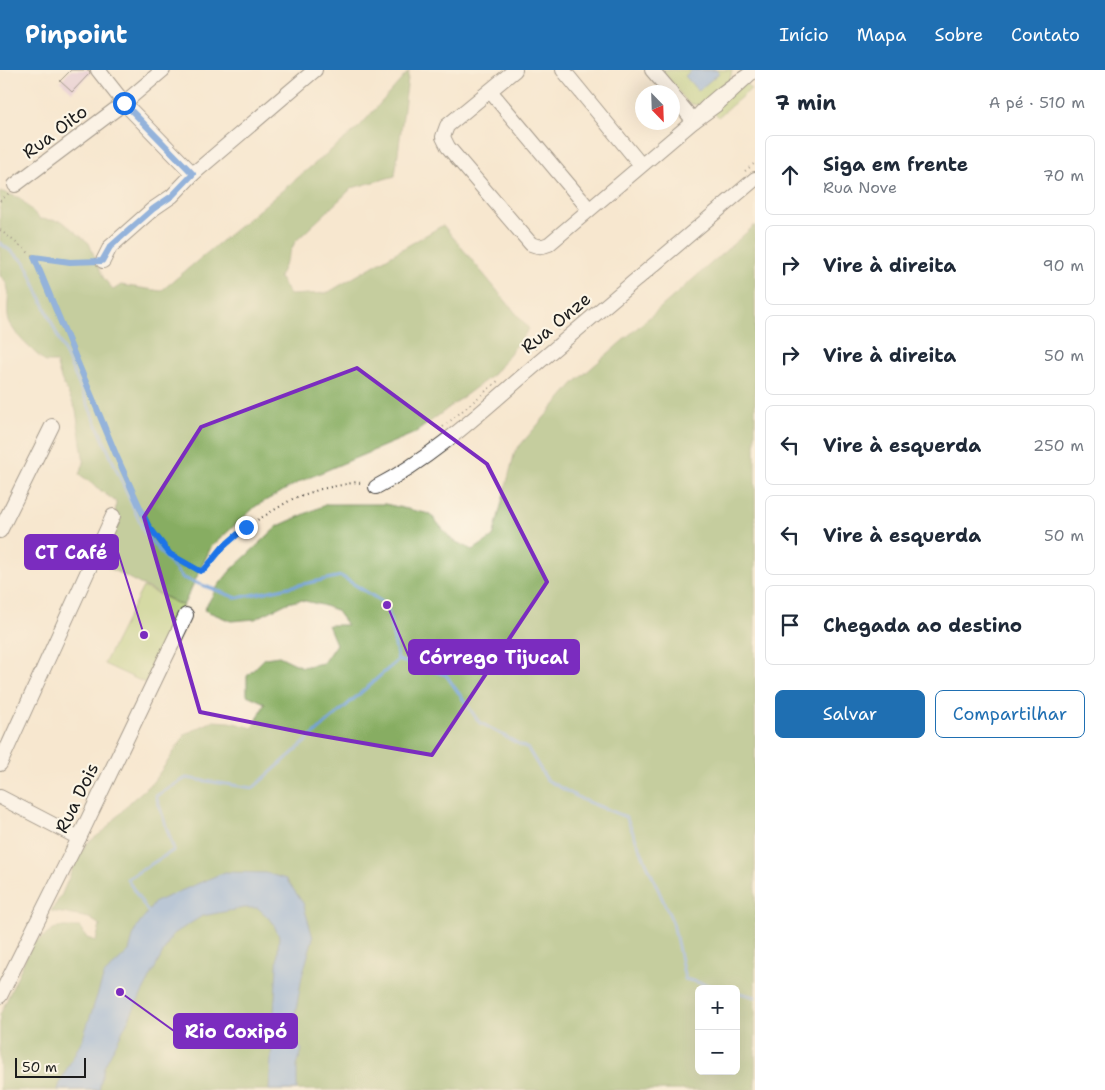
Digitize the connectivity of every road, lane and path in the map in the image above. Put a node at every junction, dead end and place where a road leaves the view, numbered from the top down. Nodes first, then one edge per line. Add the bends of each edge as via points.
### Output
1 (98, 70) edge
2 (163, 70) edge
3 (315, 70) edge
4 (514, 70) edge
5 (563, 70) edge
6 (652, 70) edge
7 (747, 72) edge
8 (664, 85) edge
9 (490, 90) junction
10 (124, 103) junction
11 (680, 104) edge
12 (694, 121) junction
13 (641, 165) junction
14 (193, 174) junction
15 (755, 179) edge
16 (15, 185) dead end
17 (589, 209) junction
18 (0, 230) edge
19 (34, 257) junction
20 (102, 261) joint
21 (52, 426) dead end
22 (376, 487) joint
23 (113, 516) dead end
24 (2, 524) edge
25 (186, 614) dead end
26 (0, 764) edge
27 (0, 797) edge
28 (79, 838) junction
29 (0, 996) edge

1 - 10 street
2 - 10 street, Rua Oito
3 - 14 street
4 - 9 street
5 - 13 street
6 - 8 street
7 - 12 street via 705,107
9 - 17 street
9 - 17 street via 447,126 443,138 448,148 535,246 549,244
10 - 14 street
10 - 16 street, Rua Oito
11 - 12 street
12 - 13 street
13 - 17 street
14 - 20 street via 172,196 110,247
15 - 22 street, Rua Onze via 470,420 414,465
18 - 19 path
19 - 20 path via 70,262
19 - 22 path via 148,525 170,554 200,571 246,527 294,498 356,482
21 - 24 street
23 - 26 street
25 - 28 street, Rua Dois
27 - 28 street
28 - 29 street, Rua Dois

